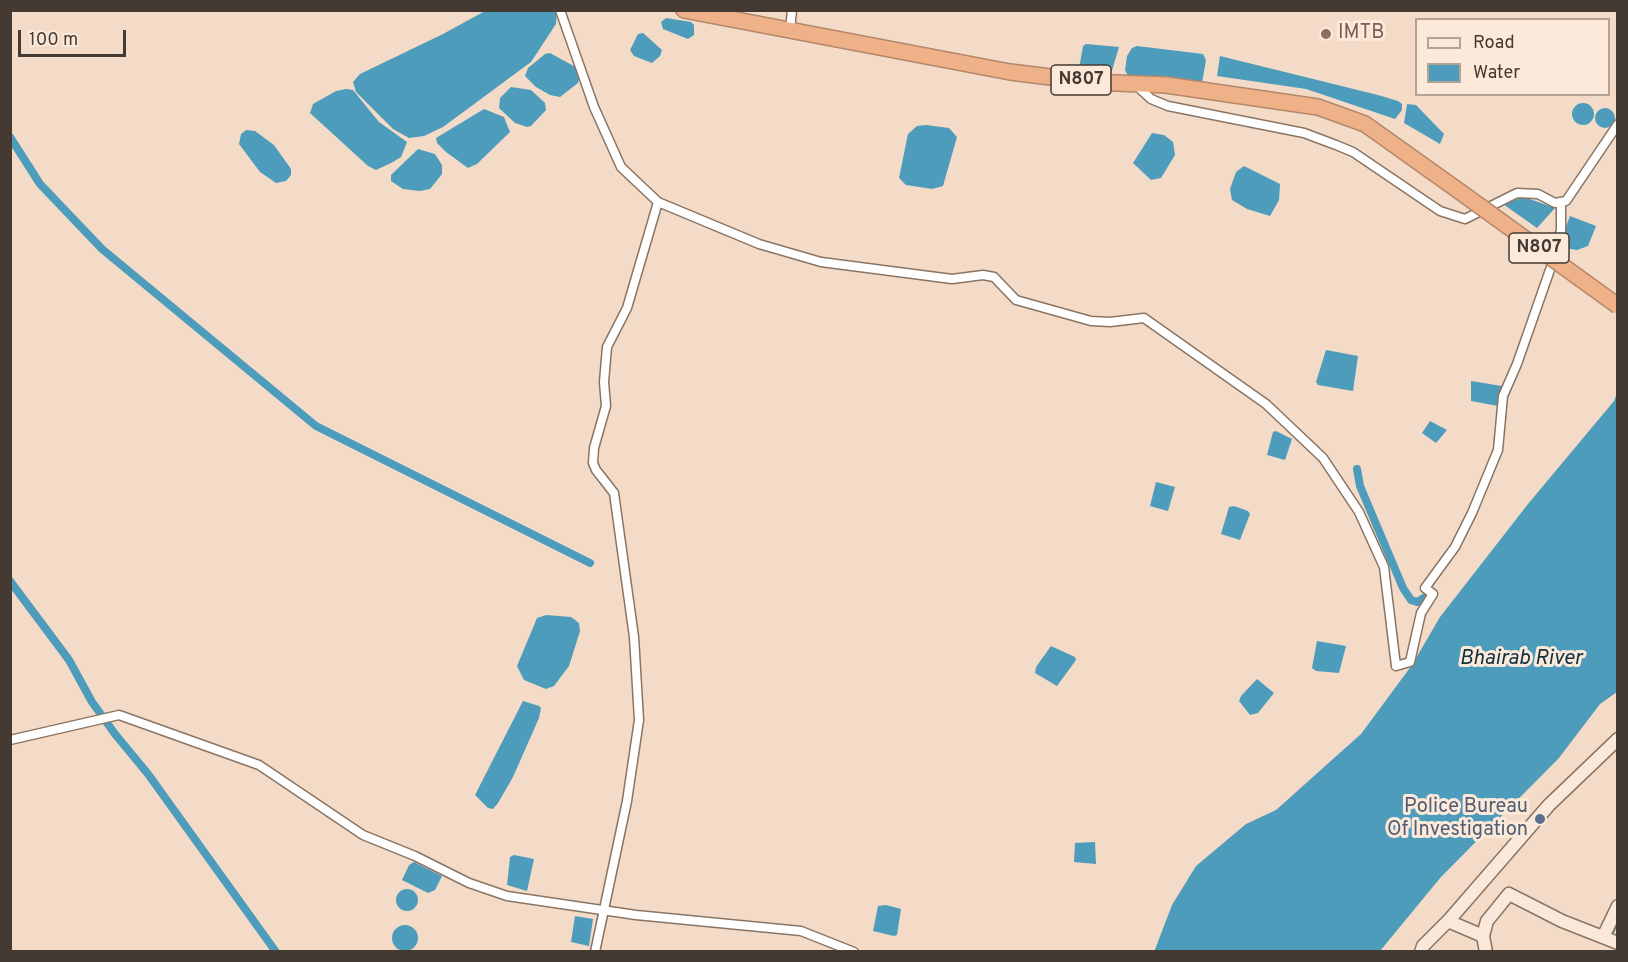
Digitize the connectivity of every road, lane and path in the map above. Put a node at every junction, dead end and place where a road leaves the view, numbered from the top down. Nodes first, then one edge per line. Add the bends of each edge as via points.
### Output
1 (560, 10) edge
2 (684, 10) edge
3 (792, 10) edge
4 (790, 30) junction
5 (1134, 84) junction
6 (1617, 124) edge
7 (658, 202) junction
8 (1561, 203) junction
9 (1617, 306) edge
10 (1617, 739) edge
11 (10, 740) edge
12 (1617, 906) edge
13 (603, 910) junction
14 (1448, 921) junction
15 (1483, 936) junction
16 (1603, 937) junction
17 (1617, 943) edge
18 (595, 951) edge
19 (854, 951) edge
20 (1421, 951) edge
21 (1486, 951) edge

1 - 7 street via 594,107 621,167
2 - 4 highway, N807
3 - 4 street
4 - 5 highway, N807 via 1010,72
5 - 8 street via 1168,106 1304,133 1353,152 1454,217 1466,219 1517,193 1538,194
5 - 9 highway, N807, bridge via 1318,107 1365,124
6 - 8 street via 1571,198
7 - 8 street via 759,244 821,261 952,279 983,275 994,277 1016,300 1091,321 1144,318 1266,404 1323,458 1359,512 1384,567 1396,666 1410,662 1421,613 1433,594 1425,588 1455,547 1498,450 1503,396 1552,264 1561,231
7 - 13 street via 627,308 607,347 606,406 594,448 596,470 614,493 634,637 639,710 627,801
10 - 14 main road via 1549,805
11 - 13 street via 119,715 259,765 363,835 469,883 507,896
12 - 16 main road
13 - 18 street
13 - 19 street via 801,931
14 - 15 main road
14 - 20 main road
15 - 16 main road via 1486,921 1509,894
15 - 21 main road
16 - 17 main road

